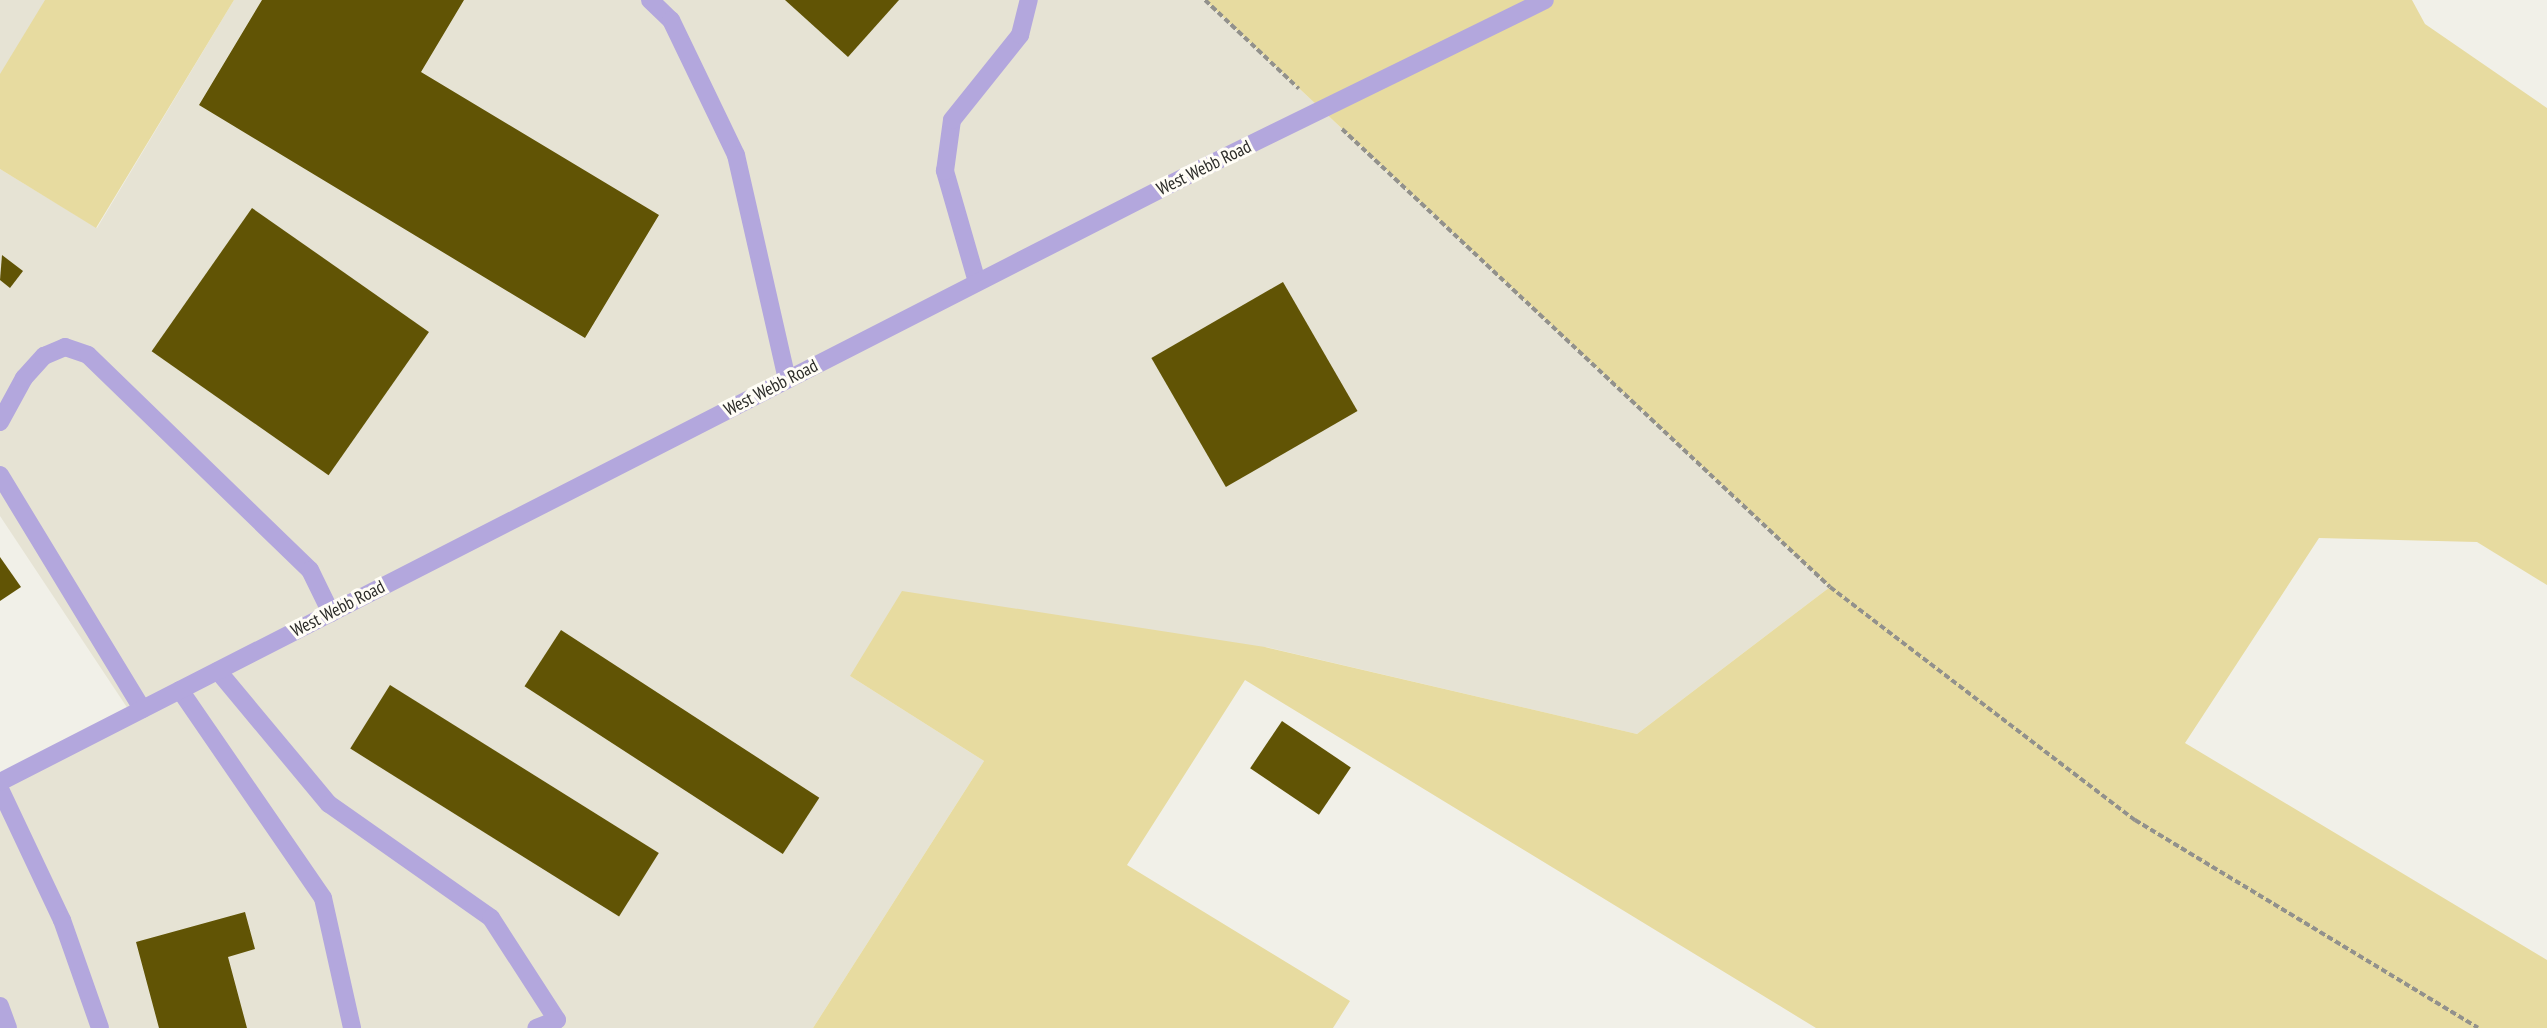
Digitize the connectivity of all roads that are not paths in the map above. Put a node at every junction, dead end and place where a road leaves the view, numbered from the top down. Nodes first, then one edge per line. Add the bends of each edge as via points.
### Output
1 (650, 0) edge
2 (1029, 0) edge
3 (1545, 0) edge
4 (977, 282) junction
5 (787, 379) junction
6 (0, 422) edge
7 (0, 475) edge
8 (331, 613) junction
9 (218, 671) junction
10 (180, 690) junction
11 (142, 709) junction
12 (0, 782) edge
13 (0, 789) edge
14 (0, 1006) edge
15 (559, 1024) edge
16 (9, 1028) edge
17 (100, 1028) edge
18 (352, 1028) edge
19 (536, 1028) edge

1 - 5 street via 671,20 736,155
2 - 4 street via 1020,35 952,120 945,171
3 - 4 street, West Webb Road
4 - 5 street, West Webb Road
5 - 8 street, West Webb Road
6 - 8 street via 24,378 44,356 65,347 88,355 310,570
7 - 11 street
8 - 9 street, West Webb Road
9 - 10 street, West Webb Road
9 - 15 street via 329,804 491,918
10 - 11 street, West Webb Road
10 - 18 street via 323,898
11 - 12 street, West Webb Road
13 - 17 street via 62,920
14 - 16 street
15 - 19 street

